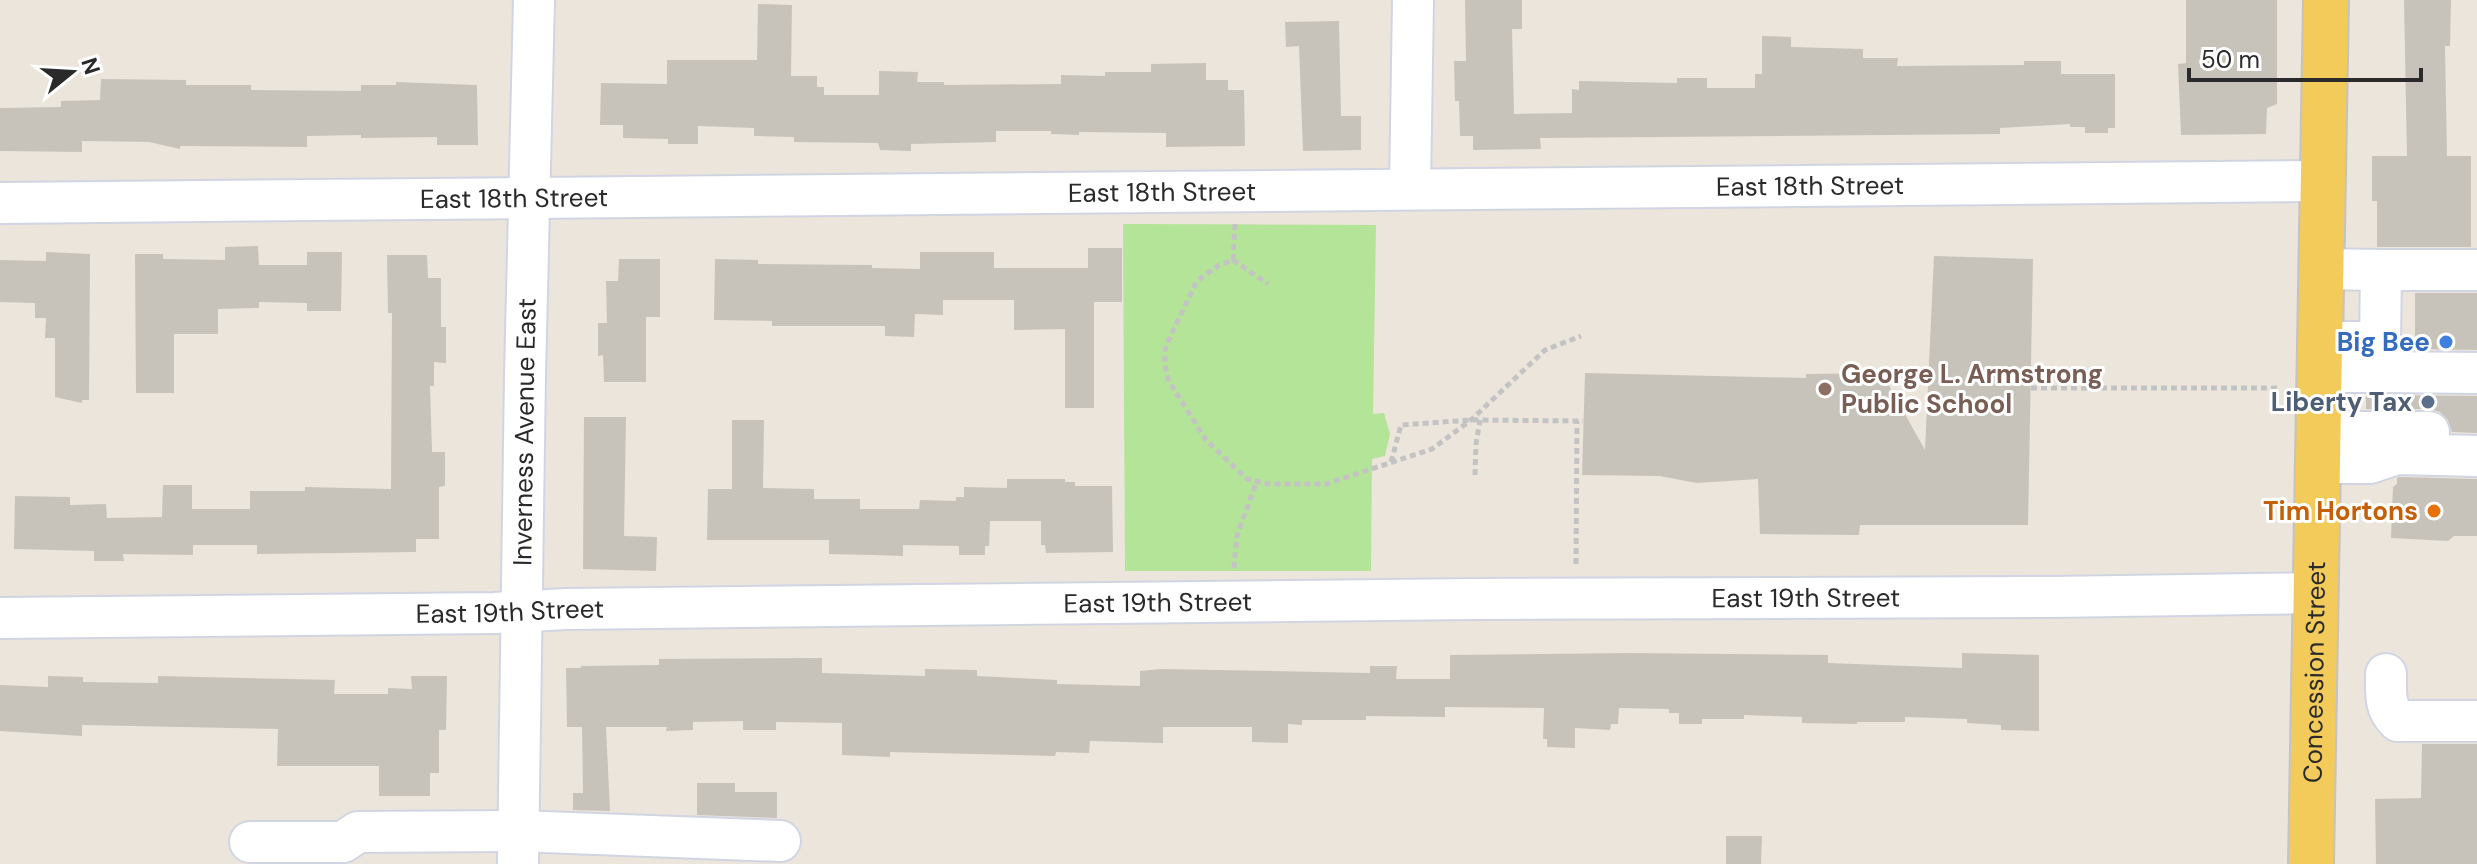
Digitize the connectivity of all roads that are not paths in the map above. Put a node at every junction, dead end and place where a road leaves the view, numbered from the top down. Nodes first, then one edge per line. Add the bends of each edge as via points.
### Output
1 (534, 0) edge
2 (1413, 0) edge
3 (2326, 0) edge
4 (2322, 181) junction
5 (1410, 189) junction
6 (531, 196) junction
7 (0, 203) edge
8 (2322, 269) junction
9 (2381, 270) junction
10 (2477, 270) edge
11 (2320, 357) junction
12 (2380, 357) junction
13 (2477, 373) edge
14 (2477, 432) edge
15 (2318, 448) junction
16 (2477, 456) edge
17 (2315, 593) junction
18 (521, 613) junction
19 (0, 618) edge
20 (2386, 674) dead end
21 (2477, 721) edge
22 (780, 841) dead end
23 (250, 842) dead end
24 (518, 848) edge
25 (2311, 864) edge

1 - 6 street, Inverness Avenue East
2 - 5 street
3 - 4 main road, Concession Street
4 - 5 street, East 18th Street
4 - 8 main road, Concession Street
5 - 6 street, East 18th Street
6 - 7 street, East 18th Street
6 - 18 street, Inverness Avenue East
8 - 9 street
8 - 11 main road, Concession Street
9 - 10 street
9 - 12 street
11 - 12 street
11 - 15 main road, Concession Street
12 - 13 street
14 - 15 street
15 - 16 street via 2370,463 2397,454
15 - 17 main road, Concession Street
17 - 18 street, East 19th Street
17 - 25 main road, Concession Street
18 - 19 street, East 19th Street
18 - 24 street, Inverness Avenue East
20 - 21 street via 2389,713 2398,721
22 - 24 street
23 - 24 street via 343,842 358,832

